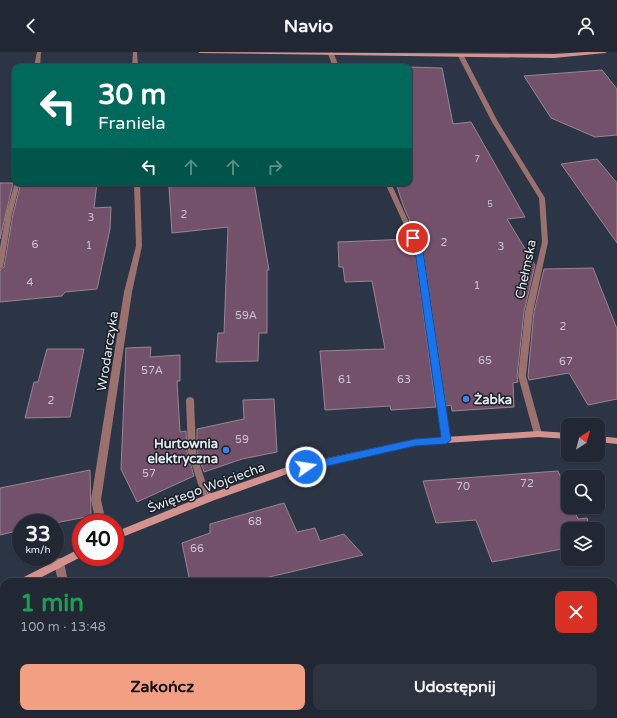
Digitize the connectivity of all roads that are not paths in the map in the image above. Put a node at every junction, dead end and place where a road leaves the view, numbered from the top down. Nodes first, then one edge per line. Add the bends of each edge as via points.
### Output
1 (39, 52) edge
2 (135, 52) edge
3 (200, 52) edge
4 (270, 52) edge
5 (605, 52) edge
6 (344, 53) edge
7 (330, 54) junction
8 (457, 54) edge
9 (558, 54) edge
10 (37, 64) edge
11 (135, 64) edge
12 (335, 64) edge
13 (16, 186) edge
14 (138, 186) edge
15 (389, 186) edge
16 (0, 268) edge
17 (190, 400) dead end
18 (538, 434) junction
19 (561, 436) edge
20 (446, 440) junction
21 (605, 440) edge
22 (617, 441) edge
23 (209, 498) junction
24 (99, 514) edge
25 (124, 532) edge
26 (52, 566) edge
27 (60, 566) edge
28 (30, 578) edge
29 (62, 578) edge

1 - 10 street
2 - 11 street
3 - 4 street
4 - 7 street
5 - 9 street
6 - 7 street
6 - 8 street
7 - 12 street
8 - 9 street
8 - 18 street, Chełmska via 542,198 545,242 528,312 522,376
13 - 16 street
14 - 24 street, Wrodarczyka via 139,246 128,292 96,500
15 - 20 street via 419,251
17 - 23 street via 192,452
18 - 19 street, Świętego Wojciecha
18 - 20 street, Świętego Wojciecha
20 - 23 street, Świętego Wojciecha via 415,442 290,470
21 - 22 street
23 - 25 street, Świętego Wojciecha
26 - 28 street
27 - 29 street

